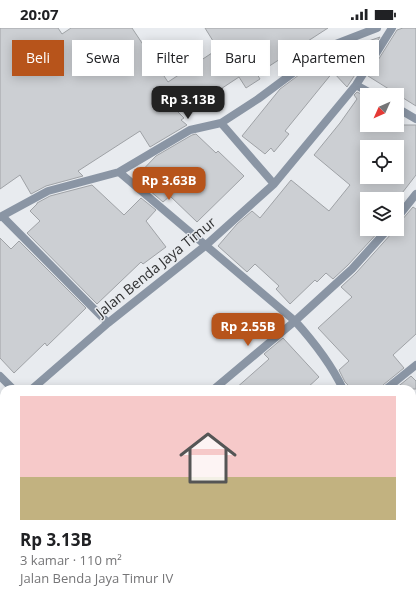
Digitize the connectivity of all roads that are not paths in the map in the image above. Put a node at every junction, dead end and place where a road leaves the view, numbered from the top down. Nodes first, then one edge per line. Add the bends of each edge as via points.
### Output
1 (377, 28) edge
2 (392, 28) edge
3 (356, 85) junction
4 (361, 88) edge
5 (404, 112) edge
6 (416, 119) edge
7 (221, 123) junction
8 (119, 172) junction
9 (274, 184) junction
10 (416, 194) edge
11 (404, 209) edge
12 (1, 216) edge
13 (382, 236) edge
14 (205, 246) junction
15 (295, 321) junction
16 (108, 323) junction
17 (416, 365) edge
18 (0, 376) edge
19 (9, 385) edge
20 (37, 385) edge
21 (219, 385) edge
22 (341, 385) edge
23 (391, 385) edge

1 - 7 street via 328,47
2 - 3 street, Jalan Benda Jaya Timur
3 - 4 street
3 - 9 street, Jalan Benda Jaya Timur
5 - 6 street
7 - 8 street via 190,130
7 - 9 street
8 - 12 street via 48,191
8 - 14 street
9 - 14 street, Jalan Benda Jaya Timur
10 - 11 street
12 - 16 street
13 - 15 street via 352,269
14 - 15 street
14 - 16 street, Jalan Benda Jaya Timur
15 - 21 street
15 - 22 street via 316,344
16 - 20 street, Jalan Benda Jaya Timur
17 - 23 street
18 - 19 street

